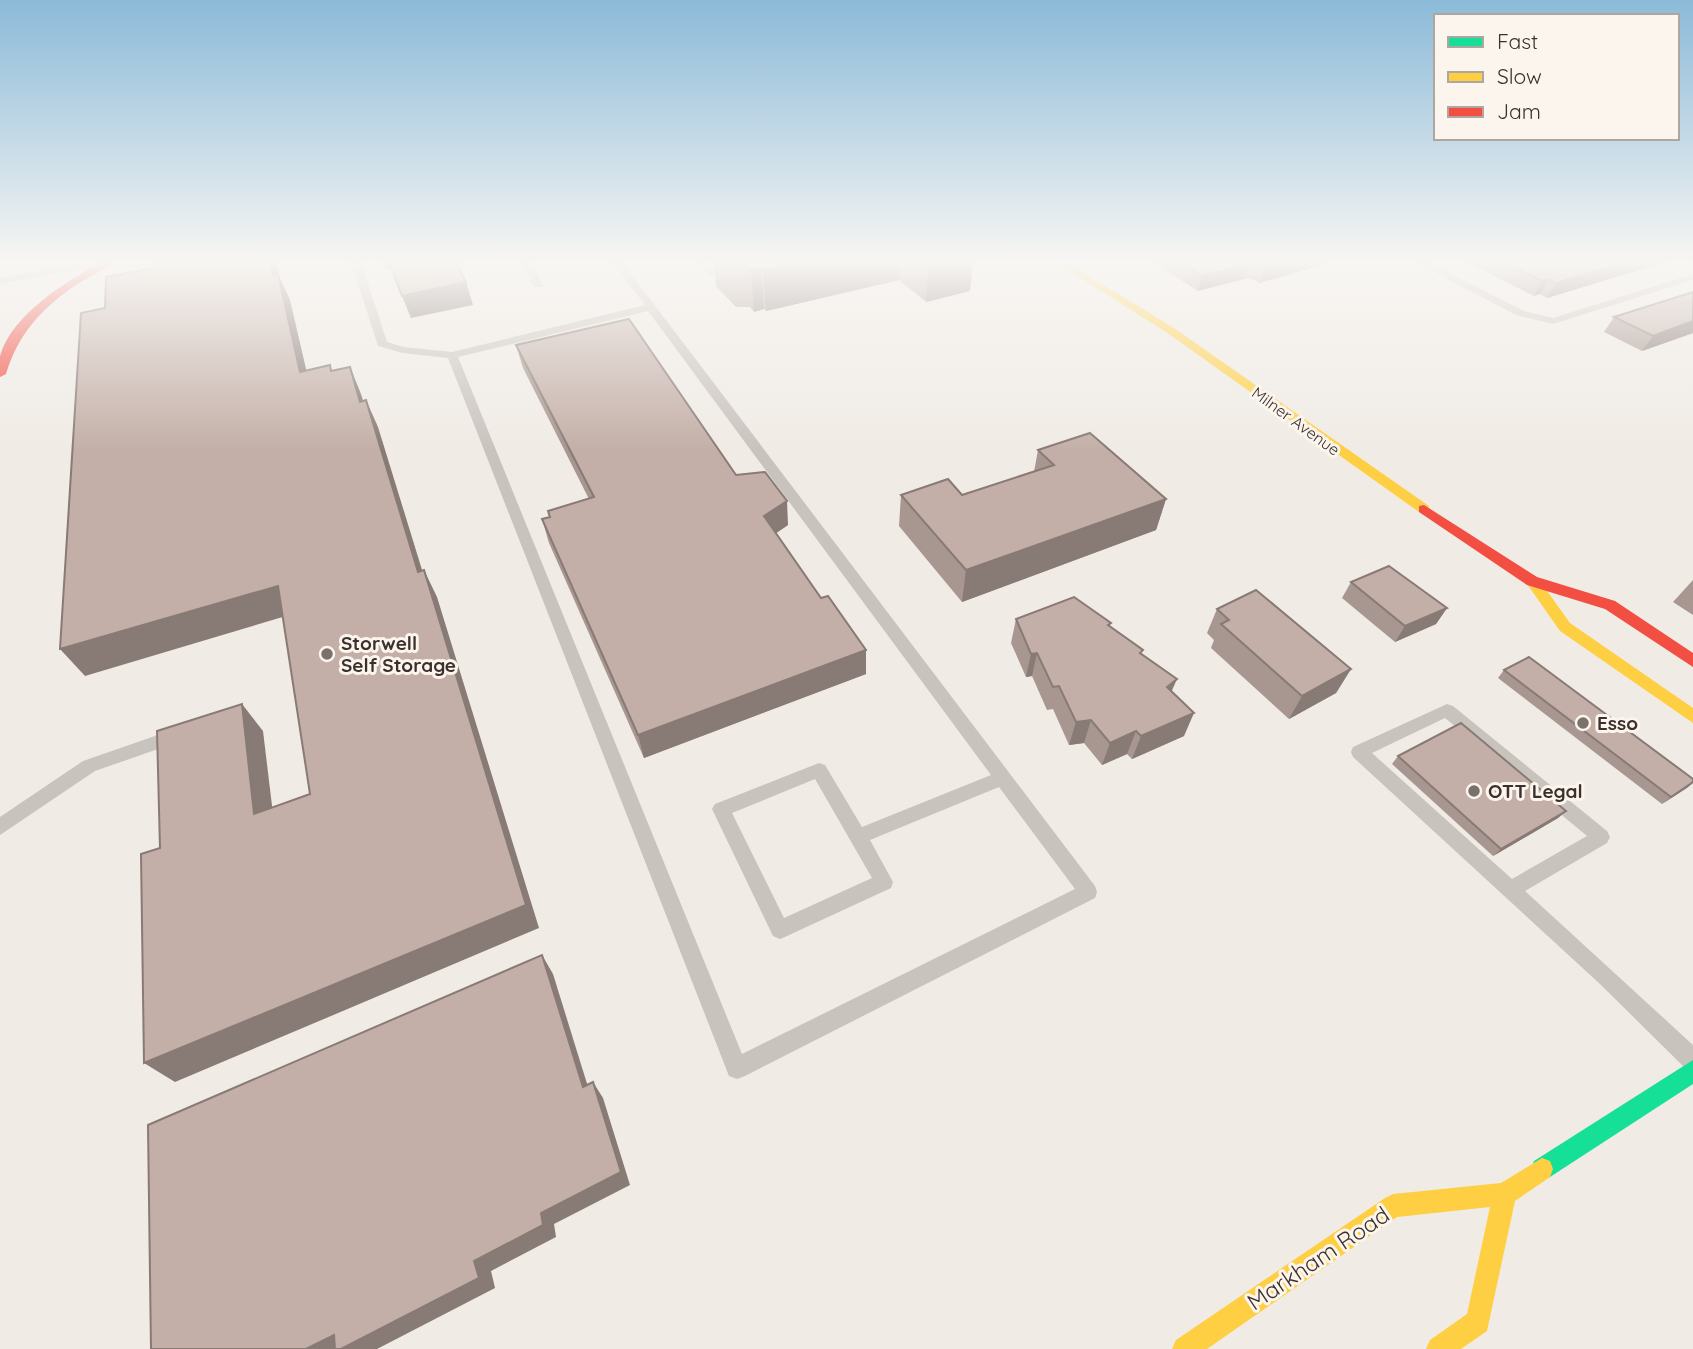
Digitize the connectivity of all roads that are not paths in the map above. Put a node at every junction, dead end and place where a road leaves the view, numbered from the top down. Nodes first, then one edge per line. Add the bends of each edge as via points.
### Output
1 (26, 325) edge
2 (376, 325) edge
3 (577, 325) edge
4 (664, 325) edge
5 (1162, 325) edge
6 (452, 355) junction
7 (0, 374) edge
8 (1532, 580) junction
9 (1693, 661) edge
10 (1693, 717) edge
11 (190, 731) edge
12 (1002, 778) junction
13 (0, 827) edge
14 (858, 837) junction
15 (1511, 889) junction
16 (1693, 1060) edge
17 (1693, 1071) edge
18 (1505, 1195) junction
19 (1185, 1349) edge
20 (1439, 1349) edge

1 - 7 main road via 1,362
2 - 6 lane via 382,344
3 - 6 lane
4 - 12 lane
5 - 8 main road, Milner Avenue via 1367,471
6 - 12 lane via 737,1068 1088,892
8 - 9 main road, Milner Avenue via 1610,605
8 - 10 main road, Milner Avenue via 1565,627
11 - 13 lane via 89,766
12 - 14 lane
14 - 14 lane via 819,770 721,809 780,930 884,882
15 - 15 lane via 1389,780 1359,752 1447,710 1601,837
15 - 16 lane
17 - 18 main road, Markham Road
18 - 19 main road, Markham Road via 1393,1206
18 - 20 main road via 1478,1322

